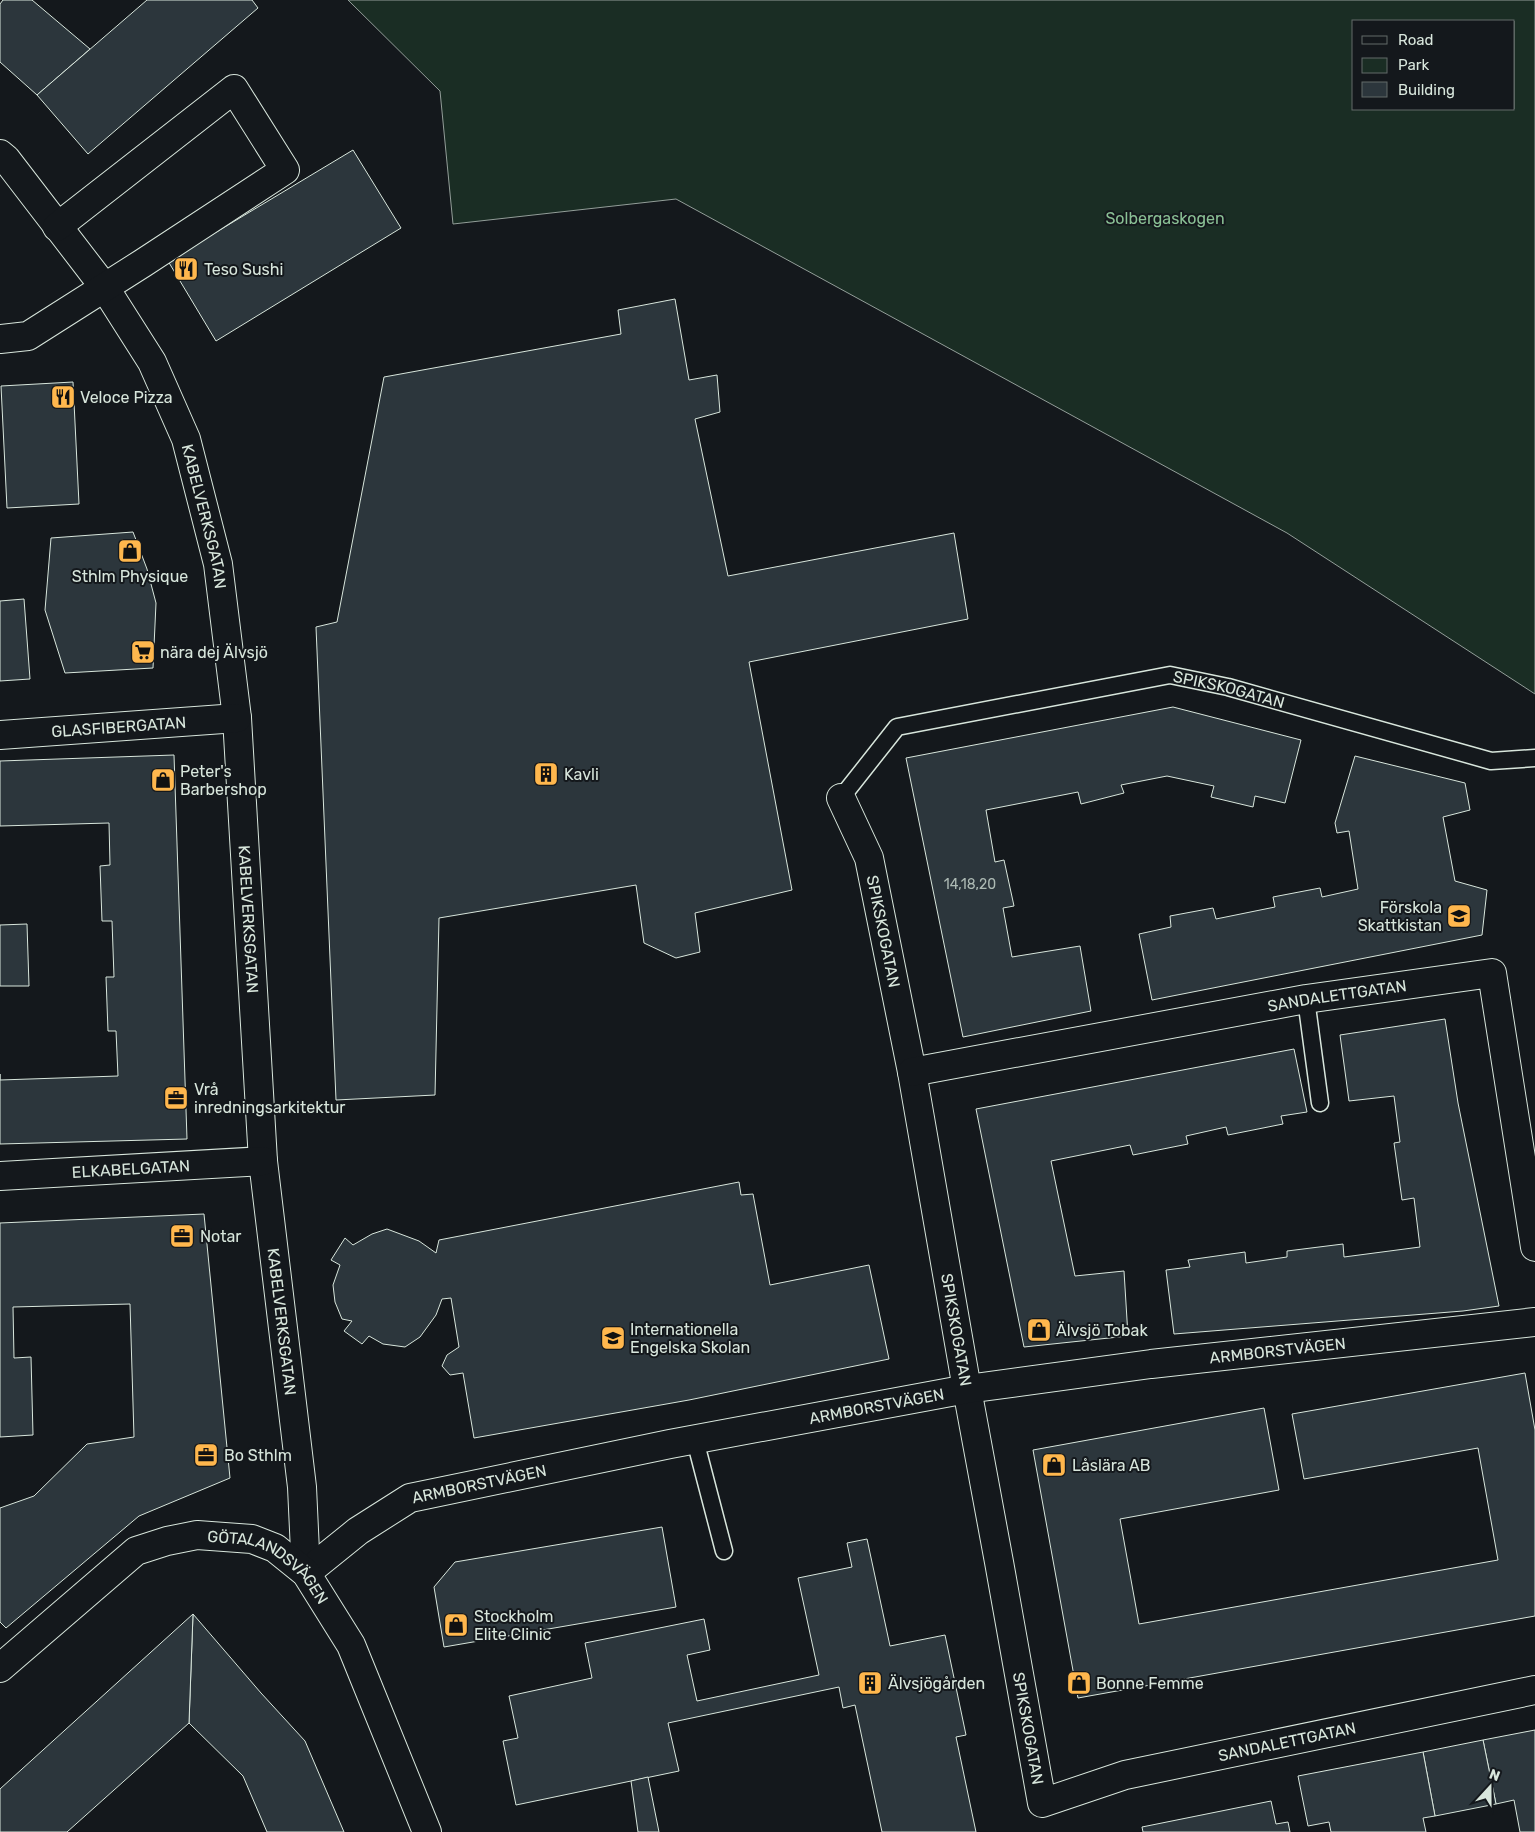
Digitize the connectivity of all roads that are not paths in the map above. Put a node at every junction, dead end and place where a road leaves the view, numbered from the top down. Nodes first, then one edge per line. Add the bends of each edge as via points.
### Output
1 (0, 154) edge
2 (57, 227) junction
3 (104, 288) junction
4 (0, 339) edge
5 (237, 718) junction
6 (0, 735) edge
7 (1535, 758) edge
8 (841, 798) joint
9 (1306, 999) junction
10 (912, 1072) junction
11 (1320, 1103) dead end
12 (263, 1161) junction
13 (0, 1176) edge
14 (1535, 1247) edge
15 (1535, 1322) edge
16 (966, 1389) junction
17 (695, 1440) junction
18 (724, 1551) dead end
19 (306, 1573) junction
20 (0, 1668) edge
21 (1535, 1690) edge
22 (1042, 1803) joint
23 (427, 1832) edge

1 - 2 street, KABELVERKSGATAN
2 - 3 street, KABELVERKSGATAN
2 - 3 street via 234,89 285,170
3 - 4 street via 28,336
3 - 5 street, KABELVERKSGATAN via 152,362 186,439 218,564
5 - 6 street, GLASFIBERGATAN
5 - 12 street, KABELVERKSGATAN
7 - 8 lane, SPIKSKOGATAN via 1491,761 1228,687 1170,675 897,727
8 - 10 street, SPIKSKOGATAN via 869,858
9 - 10 street, SANDALETTGATAN
9 - 11 lane
9 - 14 street, SANDALETTGATAN via 1492,973
10 - 16 street, SPIKSKOGATAN
12 - 13 street, ELKABELGATAN
12 - 19 street, KABELVERKSGATAN via 302,1487
15 - 16 street, ARMBORSTVÄGEN via 1150,1364
16 - 17 street, ARMBORSTVÄGEN
16 - 22 street, SPIKSKOGATAN
17 - 18 lane
17 - 19 street, ARMBORSTVÄGEN via 410,1498 358,1531
19 - 20 street, GÖTALANDSVÄGEN via 275,1548 252,1540 197,1535 167,1541 136,1551
19 - 23 street, GÖTALANDSVÄGEN via 351,1645
21 - 22 street, SANDALETTGATAN via 1125,1775

